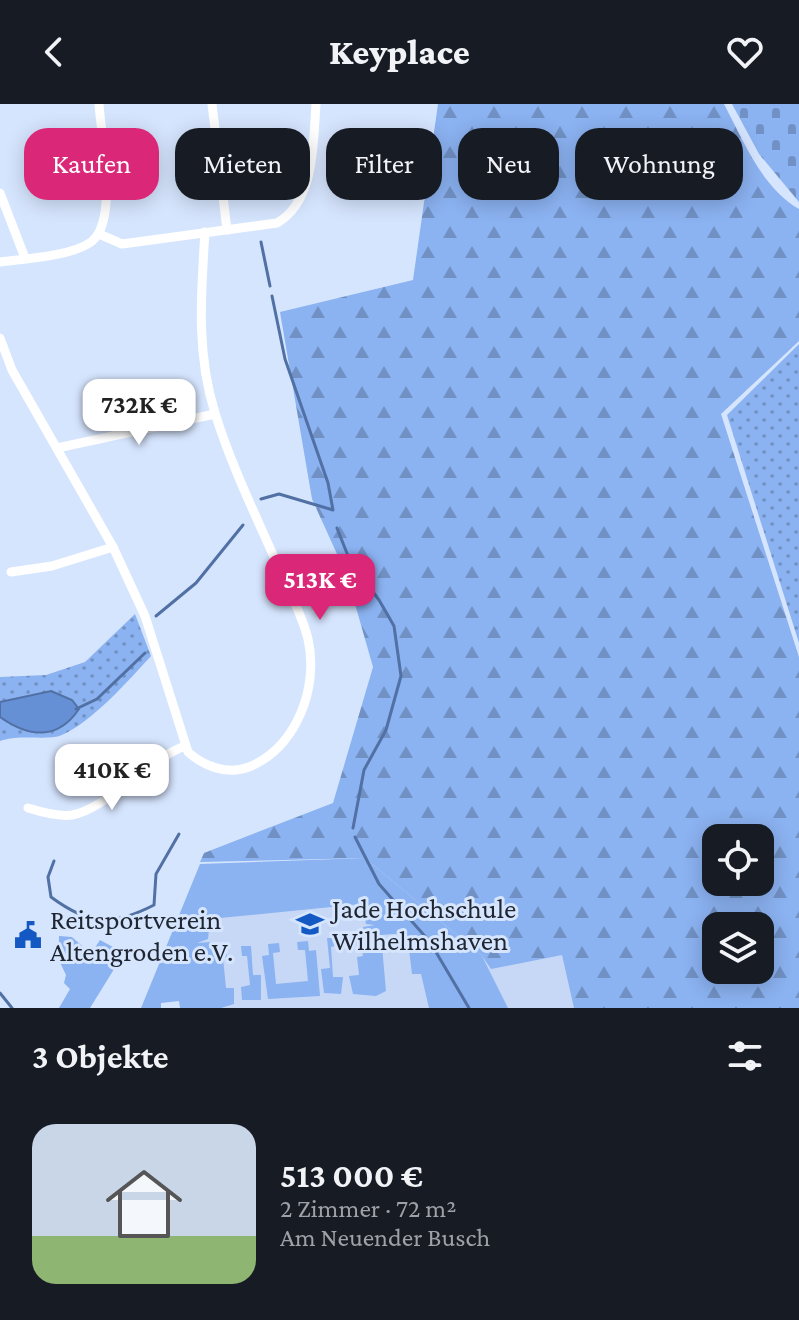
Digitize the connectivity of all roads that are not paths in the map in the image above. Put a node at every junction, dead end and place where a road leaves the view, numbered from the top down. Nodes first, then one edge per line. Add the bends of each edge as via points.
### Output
1 (99, 104) edge
2 (212, 104) edge
3 (316, 104) edge
4 (0, 193) edge
5 (227, 230) junction
6 (205, 232) junction
7 (99, 234) junction
8 (25, 258) junction
9 (0, 262) edge
10 (0, 338) edge
11 (215, 414) junction
12 (57, 448) junction
13 (113, 547) junction
14 (11, 572) dead end
15 (185, 746) junction
16 (28, 808) dead end

1 - 7 street via 107,210
2 - 5 street
3 - 5 street via 312,156 293,214 277,223
4 - 8 street
5 - 6 street
6 - 7 street via 122,244
6 - 11 street via 200,333
7 - 8 street via 80,248
8 - 9 street
10 - 12 street via 12,370
11 - 12 street
11 - 15 street via 308,636 311,673 296,723 265,759 227,771 203,763
12 - 13 street
13 - 14 street
13 - 15 street via 155,641
15 - 16 street via 154,760 80,812 62,815

